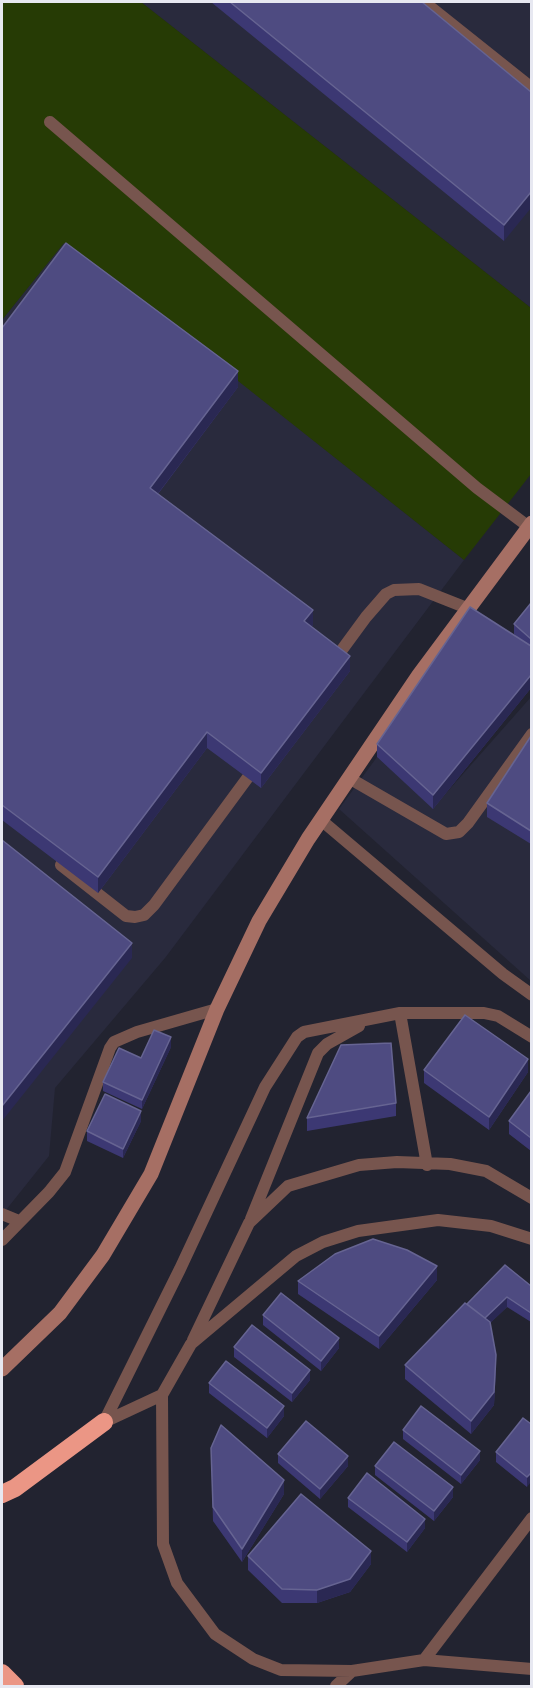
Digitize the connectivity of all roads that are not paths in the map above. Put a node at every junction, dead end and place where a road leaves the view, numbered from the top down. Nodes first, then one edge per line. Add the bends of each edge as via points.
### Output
1 (424, 2) edge
2 (531, 88) edge
3 (50, 122) dead end
4 (530, 525) edge
5 (467, 608) junction
6 (324, 675) edge
7 (531, 734) edge
8 (267, 752) edge
9 (349, 778) junction
10 (321, 820) junction
11 (55, 860) edge
12 (531, 995) edge
13 (217, 1009) junction
14 (400, 1013) junction
15 (374, 1018) junction
16 (531, 1037) edge
17 (427, 1165) junction
18 (531, 1198) edge
19 (2, 1214) edge
20 (19, 1221) junction
21 (249, 1223) junction
22 (531, 1239) edge
23 (2, 1240) edge
24 (191, 1344) junction
25 (2, 1369) edge
26 (162, 1395) junction
27 (104, 1422) junction
28 (2, 1494) edge
29 (531, 1518) edge
30 (424, 1660) junction
31 (531, 1669) edge
32 (352, 1671) junction
33 (2, 1673) edge
34 (15, 1686) edge
35 (336, 1686) edge

1 - 2 lane
3 - 4 lane via 477,488
4 - 5 street
5 - 6 lane via 419,589 402,588 386,594
5 - 9 street
7 - 9 lane via 459,832 446,834
8 - 11 lane via 144,915 126,916
9 - 10 street
10 - 12 lane
10 - 13 street via 259,921
13 - 20 lane via 114,1042 65,1172
13 - 25 street via 160,1153 131,1210 60,1313
14 - 15 lane
14 - 16 lane via 490,1013
14 - 17 lane
15 - 21 lane via 341,1035 318,1053
15 - 27 lane via 304,1032 292,1043 265,1087
17 - 18 lane via 450,1164 486,1171
17 - 21 lane via 359,1165 288,1186
19 - 20 lane
20 - 23 lane
21 - 24 lane
22 - 24 lane via 491,1226 438,1220 358,1231 296,1256
24 - 26 lane
26 - 27 lane
26 - 32 lane via 163,1544 177,1583 215,1634 253,1659 281,1670
27 - 28 highway
29 - 30 lane
30 - 31 lane
30 - 32 lane
32 - 35 lane
33 - 34 highway

